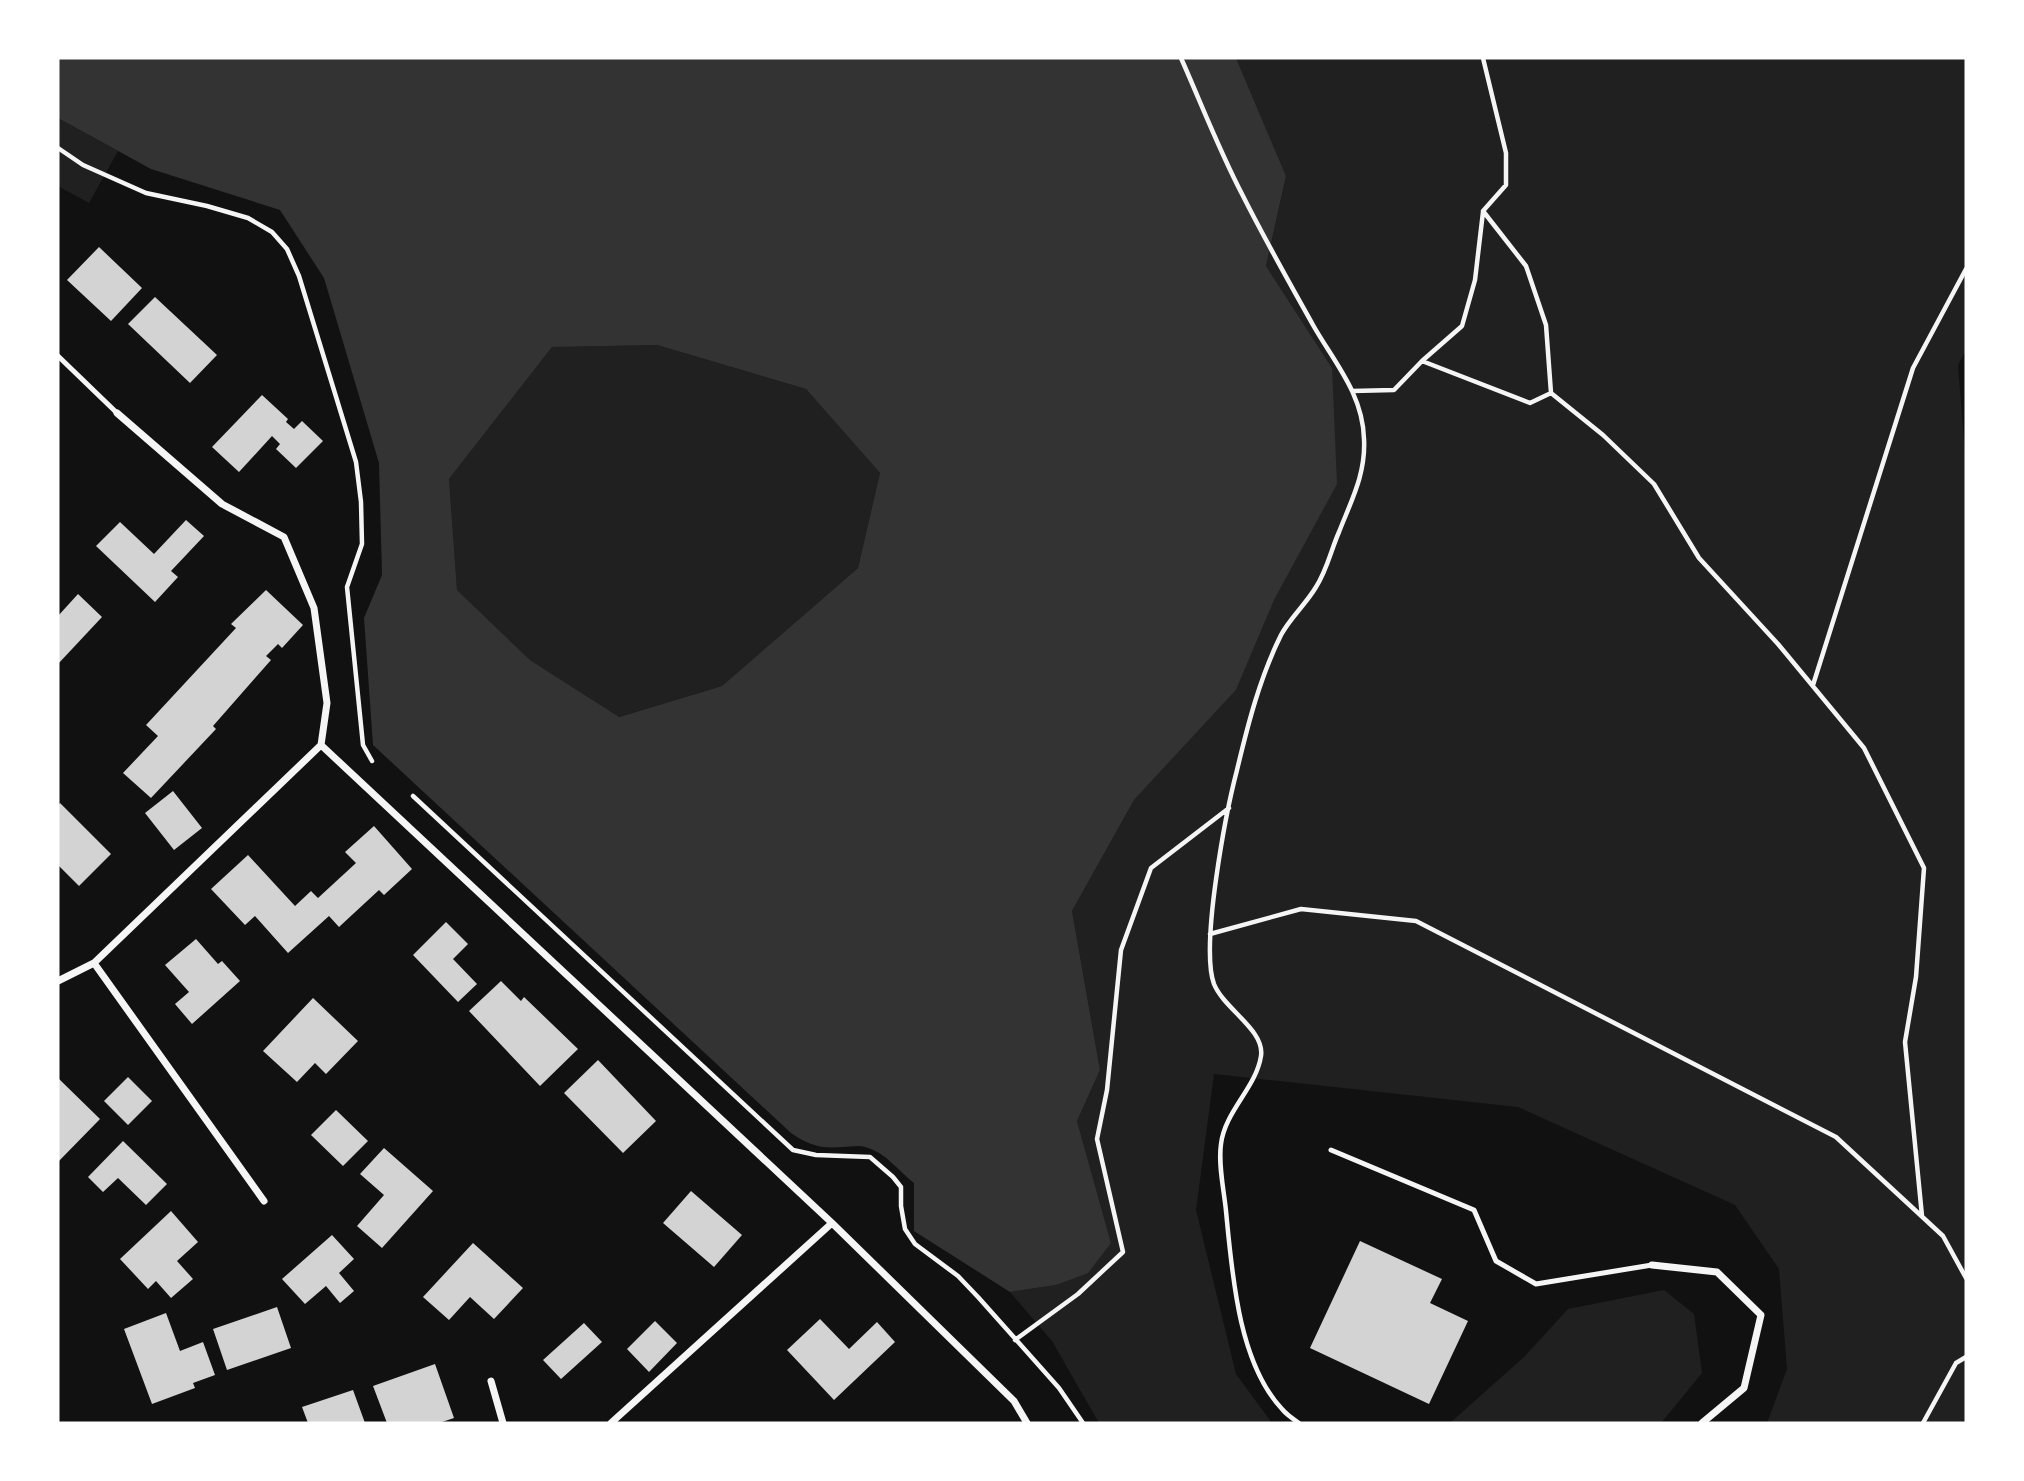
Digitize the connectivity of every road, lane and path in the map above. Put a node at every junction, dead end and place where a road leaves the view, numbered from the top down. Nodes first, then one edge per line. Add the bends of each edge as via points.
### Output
1 (1181, 58) edge
2 (1483, 58) edge
3 (58, 148) edge
4 (1483, 211) junction
5 (1966, 269) edge
6 (58, 356) edge
7 (1422, 361) junction
8 (1353, 391) junction
9 (1551, 393) junction
10 (117, 413) joint
11 (1813, 686) junction
12 (321, 745) junction
13 (374, 764) dead end
14 (406, 791) dead end
15 (1230, 807) junction
16 (1210, 934) junction
17 (94, 963) junction
18 (58, 981) edge
19 (1331, 1150) dead end
20 (264, 1201) dead end
21 (1922, 1216) junction
22 (832, 1223) junction
23 (1652, 1265) joint
24 (1966, 1279) edge
25 (1015, 1340) junction
26 (1966, 1357) edge
27 (491, 1381) dead end
28 (503, 1423) edge
29 (611, 1423) edge
30 (1027, 1423) edge
31 (1083, 1423) edge
32 (1299, 1423) edge
33 (1702, 1423) edge
34 (1923, 1423) edge

1 - 8 path via 1239,190
2 - 4 path via 1506,153 1506,184
3 - 13 path via 134,189 247,218 272,232 287,249 356,462 362,544 347,587 363,745
4 - 7 path via 1475,280 1462,326
4 - 9 path via 1526,266 1546,325
5 - 11 path via 1913,368
6 - 10 lane
7 - 8 path via 1394,390
7 - 9 path via 1530,403
8 - 15 path via 1364,438 1360,480 1317,585 1282,633 1256,697
9 - 11 path via 1654,484 1699,558
10 - 12 street via 222,504 284,537 314,608 327,704
11 - 21 path via 1864,748 1924,868 1916,976 1905,1042
12 - 17 street
12 - 22 street
14 - 25 path via 793,1150 870,1157 886,1170 901,1187 905,1229 915,1244 957,1276
15 - 16 path
15 - 25 path via 1151,868 1121,950 1107,1090 1097,1139 1123,1252 1078,1294
16 - 21 path via 1301,909 1416,921 1836,1137
16 - 32 path via 1214,983 1258,1036 1262,1051 1259,1068 1221,1143 1244,1339 1265,1385 1281,1409
17 - 18 street
17 - 20 street
19 - 23 lane via 1474,1210 1496,1261 1536,1284
21 - 24 path via 1943,1236
22 - 29 street
22 - 30 street via 1014,1401
23 - 33 street via 1717,1272 1761,1315 1744,1388
25 - 31 path via 1059,1388
26 - 34 path via 1956,1363
27 - 28 street

